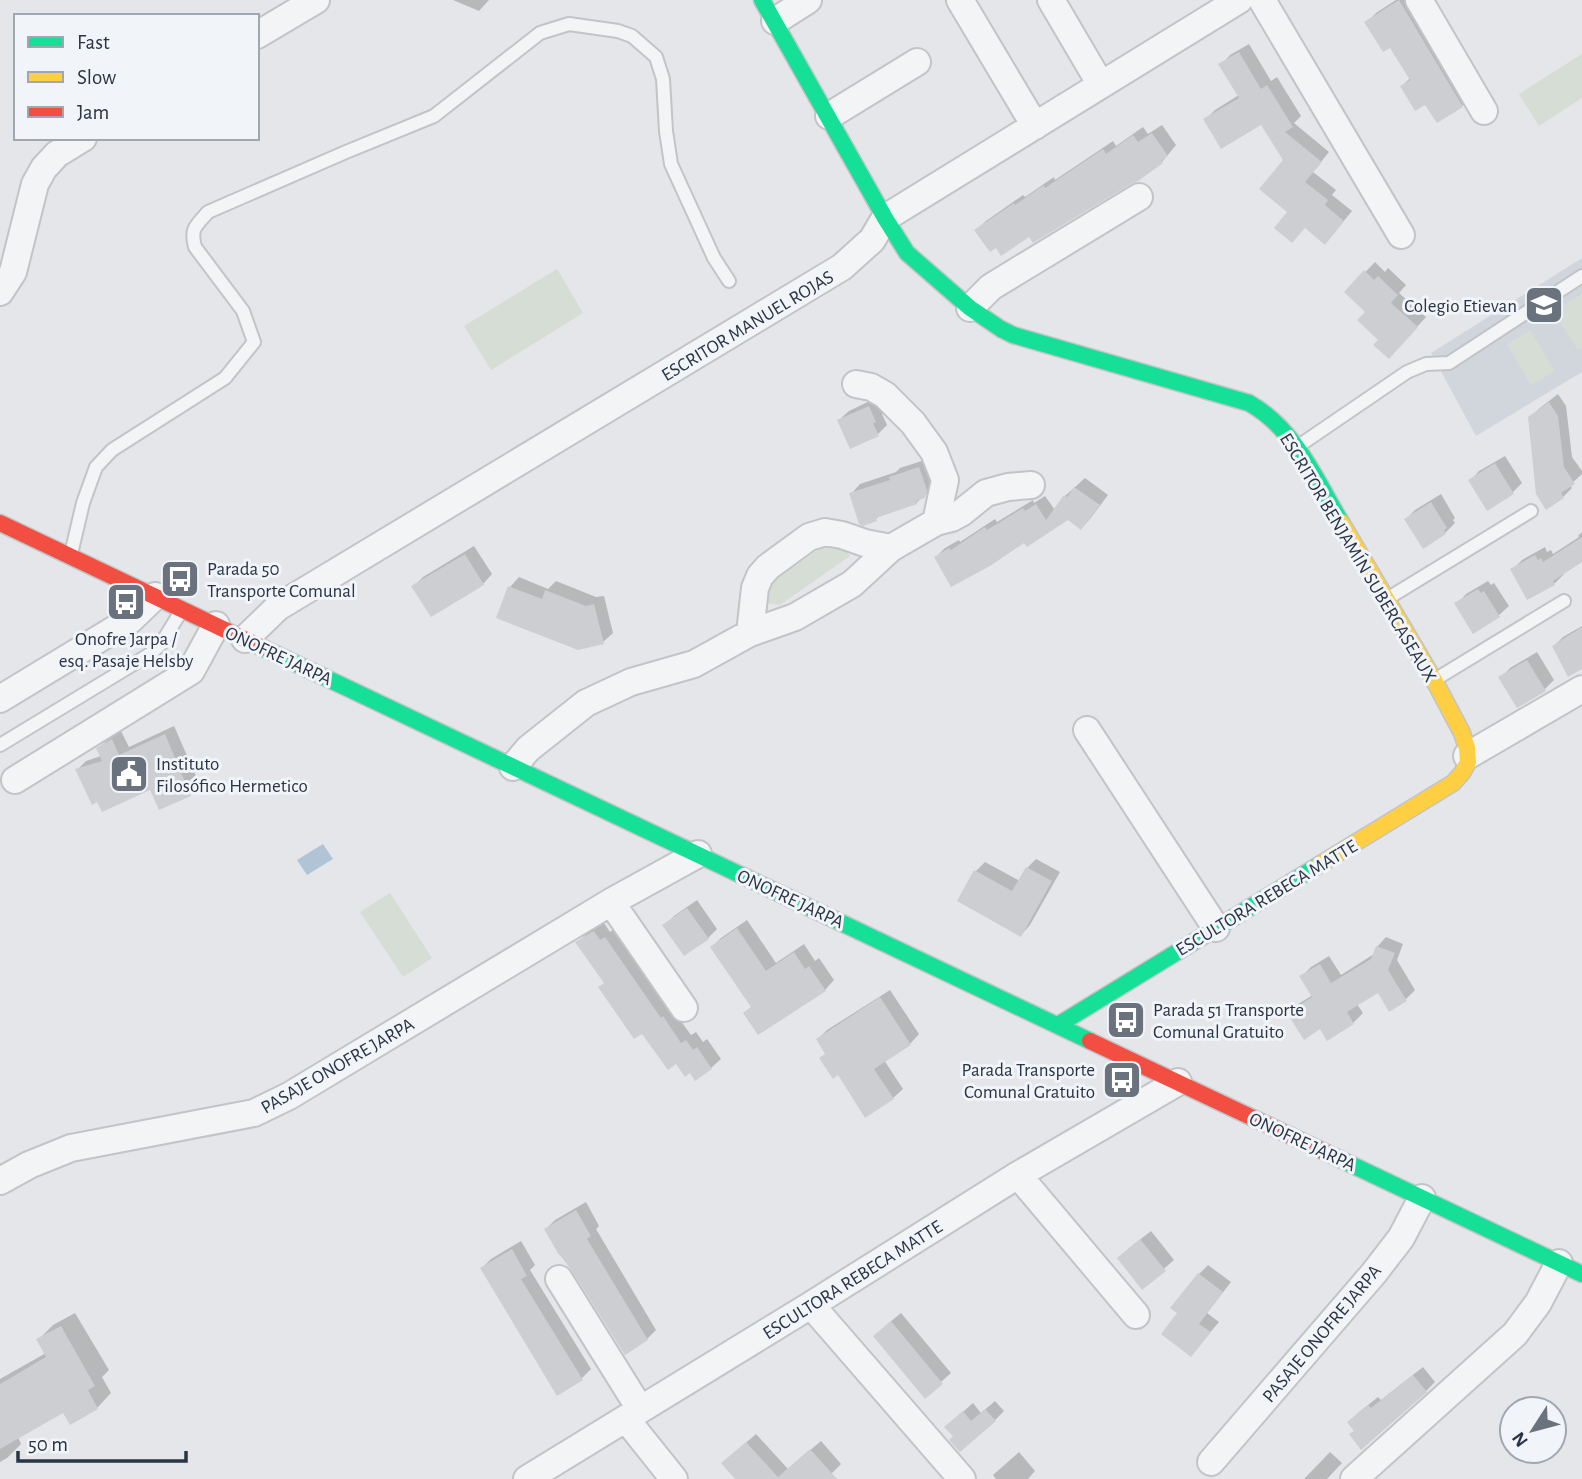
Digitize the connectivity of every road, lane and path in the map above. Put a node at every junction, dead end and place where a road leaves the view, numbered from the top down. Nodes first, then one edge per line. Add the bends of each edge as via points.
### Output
1 (316, 0) edge
2 (808, 0) edge
3 (960, 0) edge
4 (1051, 0) edge
5 (1239, 0) edge
6 (1262, 0) edge
7 (1419, 0) edge
8 (769, 11) edge
9 (259, 34) edge
10 (917, 62) dead end
11 (1101, 85) junction
12 (1484, 111) dead end
13 (829, 116) junction
14 (1035, 126) junction
15 (80, 140) edge
16 (1139, 197) dead end
17 (885, 218) junction
18 (1401, 235) dead end
19 (1582, 276) edge
20 (729, 281) dead end
21 (0, 292) edge
22 (970, 308) junction
23 (856, 384) dead end
24 (1297, 447) junction
25 (945, 480) junction
26 (1031, 485) dead end
27 (986, 493) junction
28 (1531, 510) dead end
29 (936, 522) junction
30 (0, 523) edge
31 (891, 548) junction
32 (70, 556) junction
33 (155, 596) junction
34 (1386, 599) junction
35 (1564, 601) dead end
36 (182, 610) junction
37 (216, 625) junction
38 (750, 633) junction
39 (245, 639) junction
40 (1434, 680) junction
41 (1582, 690) edge
42 (0, 699) edge
43 (1087, 730) dead end
44 (0, 745) edge
45 (1467, 759) junction
46 (513, 766) junction
47 (15, 780) dead end
48 (698, 854) junction
49 (611, 902) junction
50 (1216, 928) junction
51 (684, 1008) dead end
52 (1058, 1025) junction
53 (1178, 1082) junction
54 (1018, 1175) junction
55 (0, 1181) edge
56 (1422, 1198) junction
57 (1570, 1268) edge
58 (559, 1279) dead end
59 (810, 1305) junction
60 (1136, 1315) dead end
61 (633, 1414) junction
62 (1211, 1462) dead end
63 (539, 1476) edge
64 (674, 1479) edge
65 (962, 1479) edge
66 (1354, 1479) edge

1 - 9 street
2 - 8 street
3 - 14 street
4 - 11 street
5 - 11 street, ESCRITOR MANUEL ROJAS
6 - 18 street
7 - 12 street
8 - 13 street, ESCRITOR BENJAMÍN SUBERCASEAUX
10 - 13 street
11 - 14 street, ESCRITOR MANUEL ROJAS
13 - 17 street, ESCRITOR BENJAMÍN SUBERCASEAUX
14 - 17 street, ESCRITOR MANUEL ROJAS
15 - 21 street via 57,154 39,176 13,272
16 - 22 street via 991,288
17 - 22 street, ESCRITOR BENJAMÍN SUBERCASEAUX via 907,253
17 - 39 street, ESCRITOR MANUEL ROJAS via 872,240 842,267 278,607
19 - 24 lane via 1449,363 1426,364 1407,372
20 - 32 lane via 671,163 663,79 656,57 632,36 618,31 569,24 540,33 434,116 202,218 192,236 195,247 243,311 254,342 225,378 112,450 96,467
22 - 24 street, ESCRITOR BENJAMÍN SUBERCASEAUX via 1013,335 1249,403 1271,416
23 - 25 street via 885,395 907,415 934,452
24 - 34 street, ESCRITOR BENJAMÍN SUBERCASEAUX
25 - 27 street
25 - 29 street
26 - 27 street
27 - 29 street via 961,513
28 - 34 lane
29 - 31 street
30 - 32 street, ONOFRE JARPA
31 - 38 street via 852,584 795,617
31 - 38 street via 825,532 809,537 760,576
32 - 33 street, ONOFRE JARPA
33 - 36 street, ONOFRE JARPA
33 - 42 street via 130,620
34 - 40 street, ESCRITOR BENJAMÍN SUBERCASEAUX
35 - 40 lane
36 - 37 street, ONOFRE JARPA
36 - 44 lane via 150,654
37 - 39 street, ONOFRE JARPA
37 - 47 street via 191,671
38 - 46 street via 694,664 631,682 586,703
39 - 46 street, ONOFRE JARPA
40 - 45 street, ESCRITOR BENJAMÍN SUBERCASEAUX via 1462,733
41 - 45 street
43 - 50 street
45 - 50 street, ESCULTORA REBECA MATTE via 1453,783
46 - 48 street, ONOFRE JARPA
48 - 49 street, PASAJE ONOFRE JARPA
48 - 52 street, ONOFRE JARPA
49 - 51 street
49 - 55 street, PASAJE ONOFRE JARPA via 254,1113 71,1149
50 - 52 street, ESCULTORA REBECA MATTE
52 - 53 street, ONOFRE JARPA
53 - 54 street, ESCULTORA REBECA MATTE
53 - 56 street, ONOFRE JARPA
54 - 59 street, ESCULTORA REBECA MATTE
54 - 60 street
56 - 57 street, ONOFRE JARPA
56 - 62 street, PASAJE ONOFRE JARPA via 1401,1238 1374,1273
57 - 66 street via 1514,1334
58 - 61 street
59 - 61 street, ESCULTORA REBECA MATTE
59 - 65 street
61 - 63 street, ESCULTORA REBECA MATTE
61 - 64 street

